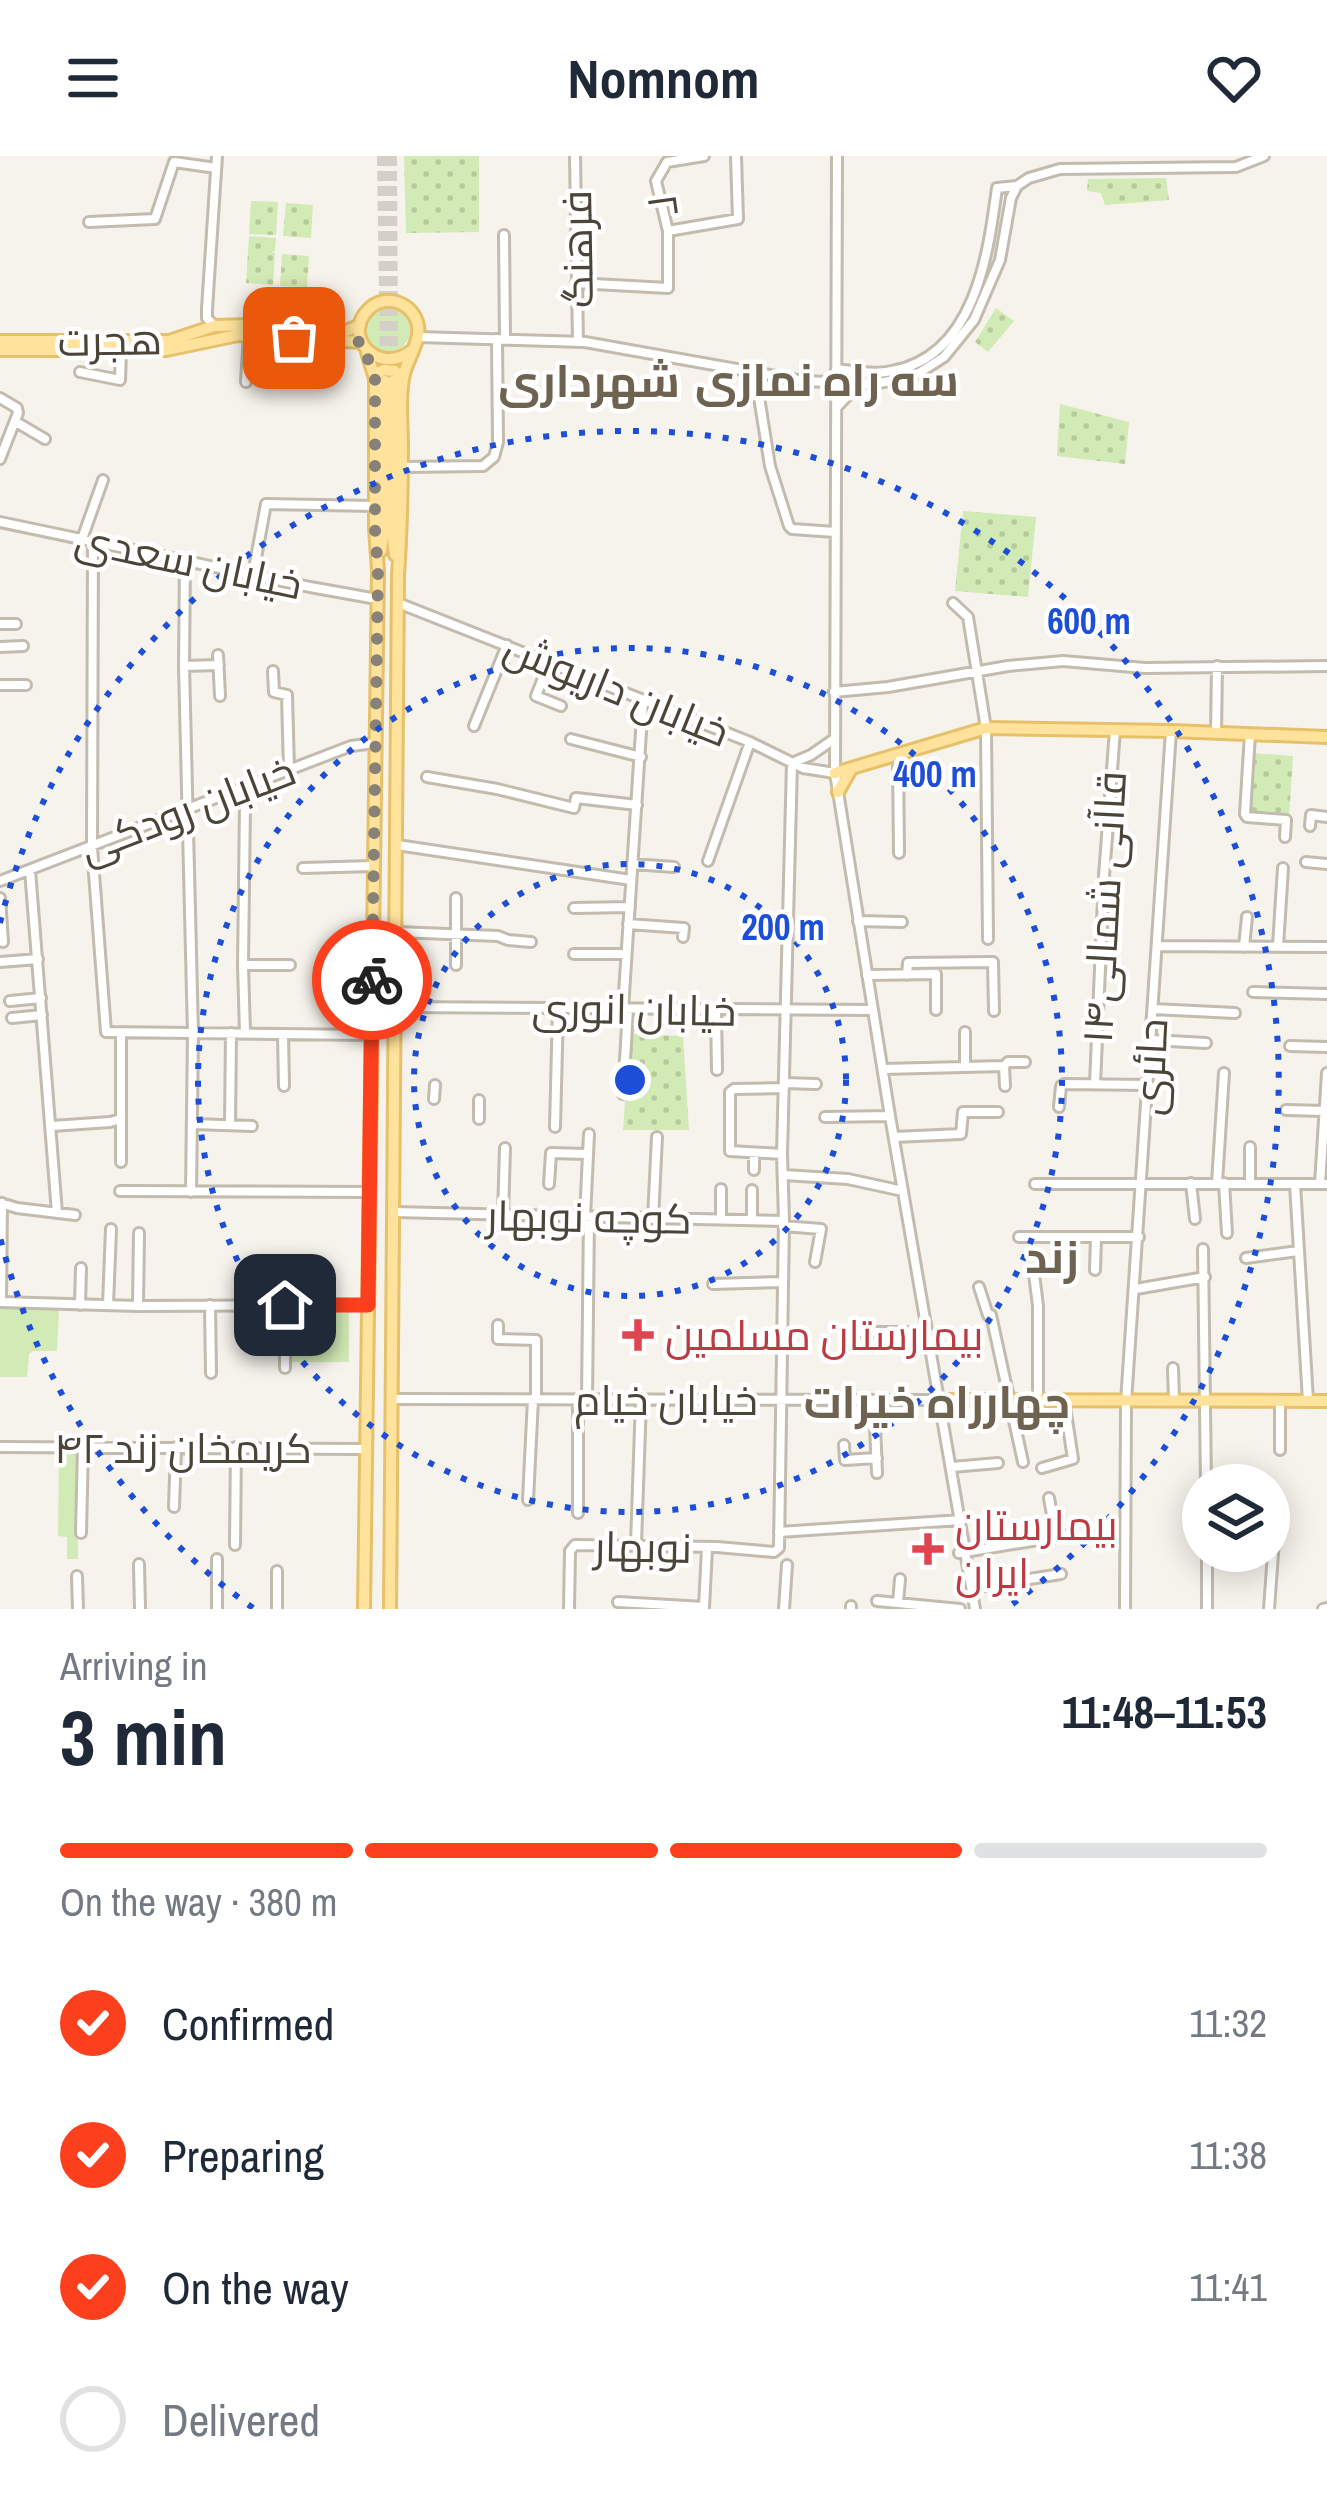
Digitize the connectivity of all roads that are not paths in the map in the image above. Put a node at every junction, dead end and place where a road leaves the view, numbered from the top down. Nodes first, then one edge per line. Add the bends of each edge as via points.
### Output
1 (217, 156) edge
2 (575, 156) edge
3 (704, 156) edge
4 (736, 156) edge
5 (837, 156) edge
6 (1264, 156) edge
7 (691, 157) edge
8 (216, 168) junction
9 (1017, 186) junction
10 (89, 223) dead end
11 (668, 231) junction
12 (504, 235) dead end
13 (576, 283) junction
14 (360, 325) junction
15 (214, 326) junction
16 (249, 334) junction
17 (339, 337) junction
18 (418, 337) junction
19 (501, 339) junction
20 (578, 342) junction
21 (0, 346) edge
22 (364, 346) junction
23 (121, 350) junction
24 (411, 351) junction
25 (836, 369) junction
26 (80, 372) dead end
27 (755, 372) junction
28 (886, 377) junction
29 (389, 380) junction
30 (246, 382) dead end
31 (836, 382) junction
32 (859, 383) junction
33 (0, 398) edge
34 (836, 410) junction
35 (17, 416) junction
36 (45, 440) dead end
37 (0, 459) edge
38 (402, 467) junction
39 (103, 481) dead end
40 (375, 506) junction
41 (0, 522) edge
42 (835, 532) junction
43 (88, 540) junction
44 (185, 560) junction
45 (378, 571) junction
46 (253, 574) junction
47 (398, 576) junction
48 (377, 598) junction
49 (398, 603) junction
50 (957, 606) dead end
51 (0, 624) edge
52 (16, 624) dead end
53 (23, 646) dead end
54 (507, 646) junction
55 (0, 647) edge
56 (549, 663) junction
57 (184, 666) junction
58 (1217, 666) junction
59 (1327, 666) edge
60 (273, 671) dead end
61 (975, 671) junction
62 (0, 685) edge
63 (26, 685) dead end
64 (834, 692) junction
65 (220, 696) dead end
66 (644, 701) junction
67 (561, 706) dead end
68 (474, 726) dead end
69 (986, 728) junction
70 (1114, 730) junction
71 (1171, 731) junction
72 (1216, 733) junction
73 (1250, 734) junction
74 (1327, 737) edge
75 (572, 739) dead end
76 (834, 740) junction
77 (751, 742) junction
78 (375, 743) junction
79 (898, 756) junction
80 (641, 757) junction
81 (792, 763) junction
82 (851, 769) junction
83 (289, 770) junction
84 (835, 773) junction
85 (427, 777) dead end
86 (240, 789) junction
87 (838, 792) junction
88 (637, 805) junction
89 (188, 809) junction
90 (1327, 817) edge
91 (1310, 826) dead end
92 (1285, 837) dead end
93 (397, 845) junction
94 (92, 847) junction
95 (899, 853) dead end
96 (708, 861) dead end
97 (1306, 862) dead end
98 (632, 864) junction
99 (1327, 865) edge
100 (674, 867) dead end
101 (303, 868) dead end
102 (1283, 868) dead end
103 (30, 869) junction
104 (373, 872) junction
105 (397, 878) junction
106 (0, 880) edge
107 (631, 880) junction
108 (0, 898) edge
109 (456, 898) dead end
110 (630, 907) junction
111 (574, 908) dead end
112 (1246, 916) dead end
113 (858, 921) junction
114 (902, 922) dead end
115 (628, 924) junction
116 (397, 932) junction
117 (454, 933) junction
118 (683, 937) dead end
119 (988, 939) dead end
120 (3, 942) edge
121 (532, 942) dead end
122 (1157, 946) junction
123 (1244, 946) junction
124 (1278, 946) junction
125 (1327, 947) edge
126 (626, 954) junction
127 (574, 955) dead end
128 (38, 959) junction
129 (0, 962) edge
130 (242, 964) junction
131 (456, 964) dead end
132 (290, 965) dead end
133 (867, 975) junction
134 (908, 975) junction
135 (1253, 992) dead end
136 (1327, 994) edge
137 (41, 998) junction
138 (10, 1001) dead end
139 (396, 1007) junction
140 (558, 1008) junction
141 (626, 1009) junction
142 (1153, 1009) junction
143 (716, 1010) junction
144 (873, 1010) junction
145 (936, 1010) dead end
146 (786, 1011) junction
147 (994, 1011) dead end
148 (1235, 1013) dead end
149 (42, 1015) junction
150 (12, 1018) dead end
151 (964, 1032) dead end
152 (245, 1033) junction
153 (121, 1034) junction
154 (193, 1034) junction
155 (231, 1034) junction
156 (284, 1034) junction
157 (371, 1035) junction
158 (1151, 1040) junction
159 (1206, 1043) dead end
160 (1290, 1046) dead end
161 (1327, 1047) edge
162 (1024, 1062) dead end
163 (965, 1066) junction
164 (1004, 1066) junction
165 (717, 1070) dead end
166 (883, 1070) junction
167 (1327, 1072) edge
168 (1224, 1073) dead end
169 (816, 1084) dead end
170 (1095, 1084) junction
171 (435, 1085) dead end
172 (1149, 1085) junction
173 (284, 1086) dead end
174 (784, 1086) junction
175 (1005, 1086) dead end
176 (623, 1094) dead end
177 (434, 1099) dead end
178 (479, 1100) dead end
179 (1059, 1107) dead end
180 (1286, 1110) dead end
181 (1325, 1111) edge
182 (998, 1112) dead end
183 (890, 1116) junction
184 (825, 1117) dead end
185 (121, 1119) junction
186 (478, 1119) dead end
187 (193, 1124) junction
188 (52, 1126) junction
189 (230, 1126) junction
190 (252, 1126) dead end
191 (555, 1127) dead end
192 (589, 1134) dead end
193 (894, 1137) junction
194 (657, 1138) dead end
195 (1250, 1147) dead end
196 (505, 1148) dead end
197 (754, 1153) junction
198 (587, 1154) junction
199 (782, 1154) junction
200 (121, 1162) dead end
201 (754, 1171) dead end
202 (784, 1175) junction
203 (1191, 1183) junction
204 (1221, 1183) junction
205 (549, 1184) dead end
206 (1035, 1184) dead end
207 (1143, 1184) junction
208 (1250, 1184) junction
209 (1295, 1184) junction
210 (1324, 1184) edge
211 (721, 1189) dead end
212 (752, 1190) dead end
213 (120, 1191) dead end
214 (903, 1191) junction
215 (191, 1192) junction
216 (369, 1192) junction
217 (1, 1203) edge
218 (394, 1212) junction
219 (57, 1213) junction
220 (75, 1215) dead end
221 (503, 1216) junction
222 (587, 1217) junction
223 (652, 1219) junction
224 (721, 1219) junction
225 (1195, 1219) dead end
226 (752, 1220) junction
227 (784, 1223) junction
228 (111, 1228) dead end
229 (140, 1233) dead end
230 (1227, 1234) dead end
231 (1018, 1237) dead end
232 (1096, 1237) junction
233 (1138, 1237) junction
234 (1203, 1250) dead end
235 (1299, 1251) junction
236 (1246, 1258) dead end
237 (814, 1262) dead end
238 (81, 1268) dead end
239 (1095, 1270) dead end
240 (1034, 1274) dead end
241 (1205, 1277) junction
242 (783, 1282) junction
243 (713, 1284) dead end
244 (979, 1287) dead end
245 (46, 1289) dead end
246 (1135, 1289) junction
247 (0, 1302) edge
248 (46, 1304) junction
249 (80, 1305) junction
250 (210, 1305) junction
251 (285, 1305) junction
252 (368, 1305) junction
253 (109, 1306) junction
254 (138, 1306) junction
255 (498, 1325) dead end
256 (856, 1332) dead end
257 (928, 1332) junction
258 (285, 1368) dead end
259 (1173, 1368) dead end
260 (211, 1373) dead end
261 (392, 1399) junction
262 (535, 1399) junction
263 (583, 1400) junction
264 (641, 1400) junction
265 (782, 1400) junction
266 (940, 1400) junction
267 (1010, 1400) junction
268 (1038, 1400) junction
269 (1064, 1400) junction
270 (874, 1401) junction
271 (1280, 1401) junction
272 (1308, 1401) junction
273 (1327, 1401) edge
274 (1126, 1402) junction
275 (1174, 1402) junction
276 (1206, 1402) junction
277 (844, 1445) dead end
278 (0, 1447) edge
279 (83, 1447) junction
280 (176, 1447) junction
281 (236, 1447) junction
282 (365, 1449) junction
283 (1280, 1450) dead end
284 (877, 1458) junction
285 (1023, 1462) dead end
286 (998, 1463) dead end
287 (1206, 1464) edge
288 (952, 1467) junction
289 (1042, 1468) dead end
290 (877, 1473) dead end
291 (1048, 1498) dead end
292 (528, 1500) dead end
293 (174, 1507) dead end
294 (578, 1513) dead end
295 (961, 1520) junction
296 (779, 1532) junction
297 (81, 1533) dead end
298 (1068, 1535) dead end
299 (1056, 1537) junction
300 (635, 1544) junction
301 (236, 1545) dead end
302 (707, 1549) junction
303 (962, 1552) junction
304 (217, 1559) dead end
305 (139, 1564) dead end
306 (787, 1564) dead end
307 (277, 1571) dead end
308 (1207, 1572) edge
309 (1272, 1572) edge
310 (1060, 1574) dead end
311 (77, 1576) dead end
312 (900, 1579) dead end
313 (972, 1588) junction
314 (877, 1601) dead end
315 (618, 1602) dead end
316 (898, 1603) junction
317 (704, 1608) edge
318 (78, 1609) edge
319 (140, 1609) edge
320 (218, 1609) edge
321 (277, 1609) edge
322 (364, 1609) edge
323 (390, 1609) edge
324 (569, 1609) edge
325 (784, 1609) edge
326 (969, 1609) edge
327 (1125, 1609) edge
328 (1207, 1609) edge
329 (1269, 1609) edge

1 - 8 street
2 - 13 street, فرهنگ
3 - 7 street, ۲
4 - 11 street via 737,219
5 - 25 street
6 - 9 street via 1236,167 1060,169
7 - 11 street, ۲ via 667,162 656,181
8 - 10 street via 174,162 155,220
8 - 15 street via 207,310
9 - 28 street via 1000,260 967,331 930,367
9 - 28 street via 997,188 970,308 929,354
11 - 13 street, ۲ via 668,288
12 - 19 street
13 - 20 street, فرهنگ
14 - 17 main road, هجرت
14 - 18 main road via 368,309 393,301 414,315
14 - 22 main road
15 - 17 main road, هجرت
15 - 21 main road, هجرت via 169,341
16 - 17 main road, هجرت
16 - 23 main road, هجرت
16 - 30 street
17 - 22 main road, هجرت
18 - 19 street
18 - 24 main road
19 - 20 street
19 - 38 street via 494,457 483,466
20 - 27 street
21 - 23 main road, هجرت
22 - 24 main road via 388,360
22 - 29 main road
23 - 26 street via 120,380
24 - 29 main road
25 - 28 street
25 - 31 street
27 - 31 street
27 - 42 street via 789,526
28 - 32 street
29 - 38 main road
29 - 40 main road
29 - 45 main road
29 - 47 main road
31 - 32 street
31 - 34 street
32 - 34 street
33 - 35 street
34 - 42 street
35 - 36 street
35 - 37 street
38 - 47 main road
39 - 43 street
40 - 45 main road
40 - 46 street via 266,504
41 - 43 street, خیابان سعدی
42 - 64 street
43 - 44 street, خیابان سعدی
43 - 94 street
44 - 46 street, خیابان سعدی
44 - 57 street
45 - 48 main road
46 - 48 street, خیابان سعدی
47 - 49 main road
48 - 78 main road
49 - 54 street, خیابان داریوش
49 - 93 main road
50 - 61 street via 968,617
51 - 52 street
53 - 55 street
54 - 56 street, خیابان داریوش
54 - 68 street
56 - 66 street, خیابان داریوش
56 - 67 street via 536,696
57 - 65 street via 218,660
57 - 89 street
58 - 59 street
58 - 61 street via 1064,661
58 - 72 street
60 - 83 street via 274,692 287,695
61 - 64 street
61 - 69 street
62 - 63 street
64 - 76 street
66 - 77 street, خیابان داریوش
66 - 80 street
69 - 70 main road
69 - 79 main road
69 - 119 street
70 - 71 main road
70 - 170 street, قاآنی شمالی۱۴
71 - 72 main road
71 - 122 street, حائری
72 - 73 main road
73 - 74 main road
73 - 92 street via 1245,814 1286,820
75 - 80 street
76 - 81 street
76 - 84 street
77 - 81 street, خیابان داریوش
77 - 96 street
78 - 83 street, خیابان رودکی
78 - 104 main road
79 - 82 main road
79 - 95 street
80 - 88 street
81 - 84 street, خیابان داریوش
81 - 146 street
82 - 84 main road
82 - 87 main road
83 - 86 street, خیابان رودکی
84 - 87 street
85 - 88 street via 574,808 576,798
86 - 89 street, خیابان رودکی
86 - 130 street
87 - 113 street
88 - 98 street
89 - 94 street, خیابان رودکی
89 - 154 street
90 - 91 street via 1311,814
93 - 105 main road
93 - 107 street
94 - 103 street, خیابان رودکی
94 - 153 street via 106,1032
97 - 99 street
98 - 100 street
98 - 107 street
101 - 104 street
102 - 124 street
103 - 106 street, خیابان رودکی
103 - 128 street
104 - 105 main road
104 - 157 main road
105 - 116 main road
107 - 110 street
108 - 120 street
109 - 117 street
110 - 111 street
110 - 115 street
112 - 123 street
113 - 114 street
113 - 133 street
115 - 118 street via 684,928
115 - 126 street
116 - 117 street
116 - 139 main road
117 - 121 street
117 - 131 street
122 - 123 street
122 - 142 street, حائری
123 - 124 street
124 - 125 street
126 - 127 street
126 - 141 street
128 - 129 street
128 - 137 street
130 - 132 street
130 - 152 street
133 - 134 street
133 - 144 street
134 - 145 street via 936,974
134 - 147 street via 908,963 993,962
135 - 136 street
137 - 138 street
137 - 149 street
139 - 140 street, خیابان انوری
139 - 218 main road
140 - 141 street, خیابان انوری
140 - 191 street
141 - 143 street, خیابان انوری
141 - 176 street
142 - 148 street
142 - 158 street, حائری
143 - 146 street, خیابان انوری
143 - 165 street
144 - 146 street, خیابان انوری
144 - 166 street
146 - 174 street
149 - 150 street
149 - 188 street
151 - 163 street
152 - 155 street
152 - 156 street
153 - 154 street
153 - 185 street
154 - 155 street
154 - 187 street
155 - 189 street
156 - 157 street
156 - 173 street
157 - 216 main road
158 - 159 street
158 - 172 street, حائری
160 - 161 street
162 - 164 street
163 - 164 street
163 - 166 street
164 - 175 street
166 - 183 street
167 - 181 street
168 - 204 street
169 - 174 street
170 - 172 street
170 - 179 street via 1062,1085
171 - 177 street
172 - 207 street, حائری
174 - 197 street via 731,1089 730,1151
174 - 199 street
178 - 186 street
180 - 181 street
181 - 210 street
182 - 193 street via 963,1112 961,1134
183 - 184 street
183 - 193 street
185 - 188 street
185 - 200 street
187 - 189 street
187 - 215 street
188 - 219 street
189 - 190 street
192 - 198 street
193 - 214 street
194 - 223 street
195 - 208 street
196 - 221 street
197 - 199 street
197 - 201 street
198 - 205 street via 550,1153
198 - 222 street
199 - 202 street
202 - 214 street
202 - 227 street
203 - 204 street
203 - 207 street
203 - 225 street
204 - 208 street
204 - 230 street
206 - 207 street
207 - 233 street, حائری
208 - 209 street
209 - 210 street
209 - 235 street
211 - 224 street
212 - 226 street
213 - 215 street
214 - 257 street
215 - 216 street
216 - 252 main road
217 - 219 street
217 - 247 street
218 - 221 street, کوچه نوبهار
218 - 261 main road
219 - 220 street
221 - 222 street, کوچه نوبهار
222 - 223 street, کوچه نوبهار
222 - 263 street
223 - 224 street, کوچه نوبهار
224 - 226 street, کوچه نوبهار
226 - 227 street, کوچه نوبهار
227 - 237 street via 821,1229
227 - 242 street
228 - 253 street
229 - 254 street
231 - 232 street
232 - 233 street
232 - 239 street
233 - 246 street, حائری
234 - 241 street
235 - 236 street
235 - 272 street
238 - 249 street
240 - 268 street
241 - 246 street
241 - 276 street
242 - 243 street
242 - 265 street
244 - 267 street
245 - 248 street
246 - 274 street, حائری
247 - 248 street
248 - 249 street
249 - 253 street
250 - 251 street
250 - 254 street
250 - 260 street
251 - 252 street
251 - 258 street
252 - 282 main road
253 - 254 street
255 - 262 street via 498,1339 536,1340
256 - 257 street
257 - 266 street
259 - 275 street
261 - 262 street, خیابان خیام
261 - 323 main road
262 - 263 street, خیابان خیام
262 - 292 street
263 - 264 street, خیابان خیام
263 - 294 street
264 - 265 street, خیابان خیام
264 - 300 street
265 - 270 street, خیابان خیام
265 - 296 street
266 - 267 main road
266 - 270 street, خیابان خیام
266 - 288 street
267 - 268 main road
267 - 285 street
268 - 269 main road
269 - 274 main road
269 - 289 street via 1073,1460
270 - 284 street
271 - 272 main road
271 - 276 main road
271 - 283 street
272 - 273 main road
274 - 275 main road
274 - 327 street, حائری
275 - 276 main road
276 - 287 street
277 - 284 street via 845,1460
278 - 279 street, کریمخان زند ۴۲
279 - 280 street, کریمخان زند ۴۲
279 - 297 street
280 - 281 street, کریمخان زند ۴۲
280 - 293 street
281 - 282 street, کریمخان زند ۴۲
281 - 301 street
282 - 322 main road
284 - 290 street
286 - 288 street
288 - 295 street
291 - 299 street
295 - 296 street
295 - 303 street
296 - 302 street, نوبهار via 777,1551
298 - 299 street
299 - 303 street
300 - 302 street, نوبهار
300 - 324 street, نوبهار via 572,1547
302 - 317 street
303 - 313 street
304 - 320 street
305 - 319 street
306 - 325 street
307 - 321 street
308 - 328 street
309 - 329 street
310 - 313 street
311 - 318 street
312 - 316 street
313 - 326 street
314 - 316 street
315 - 317 street
316 - 326 street

